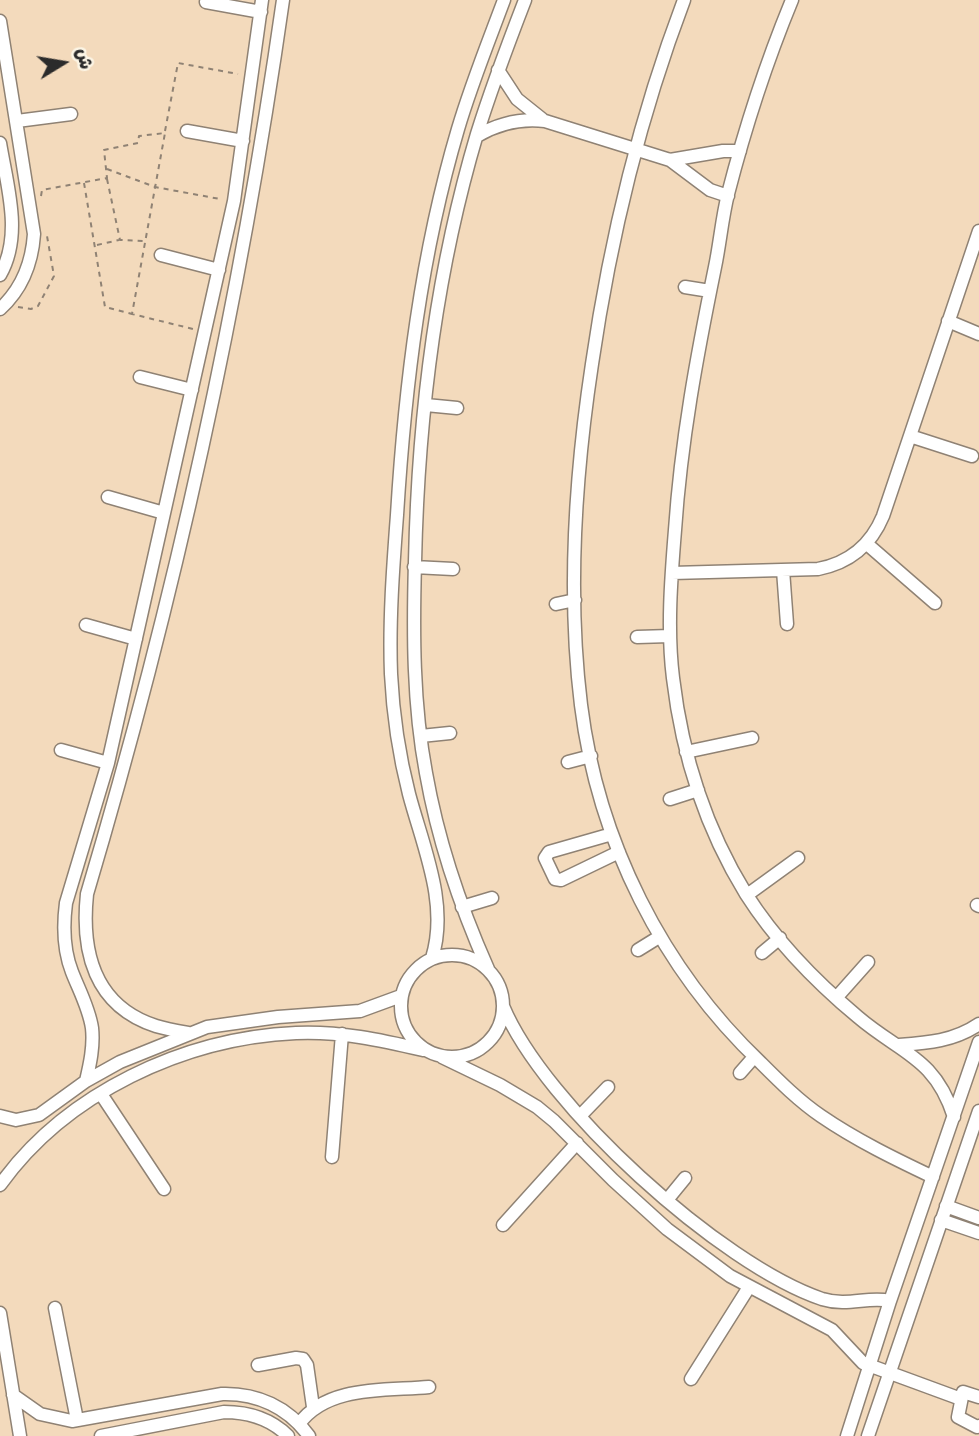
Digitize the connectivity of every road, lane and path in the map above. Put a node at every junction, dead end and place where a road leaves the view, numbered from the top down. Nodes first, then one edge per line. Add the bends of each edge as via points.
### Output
1 (283, 0) edge
2 (505, 0) edge
3 (526, 0) edge
4 (684, 0) edge
5 (792, 0) edge
6 (206, 2) dead end
7 (262, 6) edge
8 (0, 21) edge
9 (498, 70) junction
10 (5, 77) edge
11 (253, 77) junction
12 (71, 114) dead end
13 (16, 121) junction
14 (545, 121) junction
15 (187, 131) dead end
16 (165, 133) junction
17 (477, 136) junction
18 (243, 141) junction
19 (0, 143) edge
20 (637, 150) junction
21 (740, 151) junction
22 (670, 160) junction
23 (106, 169) junction
24 (3, 177) edge
25 (107, 178) junction
26 (84, 181) junction
27 (155, 187) junction
28 (41, 196) dead end
29 (728, 196) junction
30 (234, 201) junction
31 (46, 230) dead end
32 (979, 231) edge
33 (120, 240) junction
34 (146, 241) junction
35 (96, 245) junction
36 (160, 255) dead end
37 (219, 270) junction
38 (0, 275) edge
39 (685, 287) dead end
40 (710, 291) junction
41 (11, 298) junction
42 (0, 309) edge
43 (132, 314) junction
44 (948, 321) junction
45 (979, 334) edge
46 (204, 335) junction
47 (223, 344) junction
48 (140, 377) dead end
49 (192, 390) junction
50 (426, 405) junction
51 (457, 408) dead end
52 (910, 436) junction
53 (972, 456) dead end
54 (108, 497) dead end
55 (164, 513) junction
56 (867, 544) junction
57 (414, 567) junction
58 (453, 569) dead end
59 (782, 570) junction
60 (672, 573) junction
61 (575, 600) junction
62 (935, 603) dead end
63 (556, 604) dead end
64 (787, 624) dead end
65 (86, 625) dead end
66 (670, 636) junction
67 (637, 637) dead end
68 (136, 639) junction
69 (450, 733) dead end
70 (421, 736) junction
71 (752, 738) dead end
72 (61, 750) dead end
73 (686, 752) junction
74 (591, 756) junction
75 (568, 762) dead end
76 (108, 763) junction
77 (698, 790) junction
78 (670, 799) dead end
79 (612, 834) junction
80 (619, 852) junction
81 (798, 858) dead end
82 (747, 895) junction
83 (492, 898) dead end
84 (462, 907) junction
85 (659, 937) junction
86 (780, 938) junction
87 (638, 950) dead end
88 (762, 953) dead end
89 (432, 958) junction
90 (868, 962) dead end
91 (488, 970) junction
92 (401, 996) junction
93 (836, 998) junction
94 (503, 1006) junction
95 (979, 1024) edge
96 (188, 1033) junction
97 (342, 1034) junction
98 (979, 1042) edge
99 (899, 1045) junction
100 (423, 1049) junction
101 (442, 1057) junction
102 (754, 1057) junction
103 (740, 1073) dead end
104 (86, 1081) junction
105 (608, 1087) dead end
106 (101, 1094) junction
107 (979, 1111) edge
108 (0, 1116) edge
109 (580, 1116) junction
110 (954, 1117) junction
111 (577, 1143) junction
112 (332, 1157) dead end
113 (933, 1177) junction
114 (685, 1178) dead end
115 (0, 1185) edge
116 (164, 1189) dead end
117 (667, 1200) junction
118 (946, 1206) junction
119 (979, 1217) edge
120 (941, 1220) junction
121 (502, 1225) dead end
122 (979, 1233) edge
123 (749, 1287) junction
124 (890, 1301) junction
125 (55, 1308) dead end
126 (0, 1313) edge
127 (258, 1365) dead end
128 (871, 1365) junction
129 (889, 1371) junction
130 (691, 1379) dead end
131 (429, 1387) dead end
132 (13, 1395) junction
133 (979, 1397) edge
134 (961, 1399) junction
135 (313, 1407) junction
136 (77, 1420) junction
137 (299, 1424) junction
138 (979, 1426) edge
139 (20, 1436) edge
140 (101, 1436) edge
141 (288, 1436) edge
142 (309, 1436) edge
143 (847, 1436) edge
144 (868, 1436) edge

1 - 47 street via 260,159
2 - 89 street via 458,130 433,230 414,341 398,484 391,676 402,763 439,909
3 - 9 street
4 - 20 street
5 - 21 street
6 - 7 street
7 - 11 street
8 - 10 street
9 - 14 street via 517,99
9 - 17 street
10 - 13 street
11 - 16 path via 178,63
11 - 18 street
12 - 13 street
13 - 41 street via 34,234 28,268
14 - 17 street via 510,121
14 - 20 street
15 - 18 street
16 - 23 path via 139,135 138,143 104,150
16 - 27 path
17 - 50 street via 443,284
18 - 30 street
19 - 24 street
20 - 22 street
20 - 61 street via 614,241 585,414
21 - 22 street
21 - 29 street
22 - 29 street via 710,190
23 - 25 path
23 - 27 path
24 - 38 street via 12,231 11,249
25 - 26 path
25 - 33 path
26 - 28 path via 42,190
26 - 35 path
27 - 30 path
27 - 34 path
29 - 40 street
30 - 37 street
31 - 41 path via 54,276 48,289 31,309 18,307
32 - 44 street
33 - 34 path
33 - 35 path
34 - 43 path
35 - 43 path via 105,307
36 - 37 street
37 - 46 street
39 - 40 street
40 - 60 street via 687,410
41 - 42 street
43 - 46 path
44 - 45 street
44 - 52 street
46 - 47 street
46 - 49 street
47 - 96 street via 126,763 87,894 84,929 98,978 120,1005 155,1025
48 - 49 street
49 - 55 street
50 - 51 street
50 - 57 street
52 - 53 street
52 - 56 street via 884,516
54 - 55 street
55 - 68 street
56 - 59 street via 830,567
56 - 62 street
57 - 58 street
57 - 70 street
59 - 60 street
59 - 64 street
60 - 66 street
61 - 63 street
61 - 74 street via 581,707
65 - 68 street
66 - 67 street
66 - 73 street
68 - 76 street
69 - 70 street
70 - 84 street via 438,828
71 - 73 street
72 - 76 street
73 - 77 street
74 - 75 street
74 - 79 street
76 - 104 street via 64,920 67,956 92,1028
77 - 78 street
77 - 82 street
79 - 80 street
79 - 80 street via 549,852 545,858 551,875 561,880
80 - 85 street
81 - 82 street
82 - 86 street
83 - 84 street
84 - 91 street
85 - 87 street
85 - 102 street via 708,1008
86 - 88 street
86 - 93 street
89 - 91 street via 461,955
89 - 92 street via 408,978
90 - 93 street
91 - 94 street via 499,986
92 - 96 street via 360,1011 225,1023
92 - 100 street via 404,1026
93 - 99 street
94 - 101 street via 499,1026 488,1043 472,1054
94 - 109 street via 529,1054
95 - 99 street via 951,1038
96 - 104 street
97 - 100 street
97 - 106 street via 298,1032 227,1041 173,1058
97 - 112 street
98 - 110 street
99 - 110 street via 932,1073
100 - 101 street
101 - 111 street via 519,1095
102 - 103 street
102 - 113 street via 819,1115
104 - 108 street via 38,1115 16,1120
105 - 109 street
106 - 115 street via 50,1131
106 - 116 street
107 - 118 street
109 - 117 street
110 - 113 street
111 - 121 street
111 - 123 street via 667,1229
113 - 124 street
114 - 117 street
117 - 124 street via 737,1253 810,1294 836,1302
118 - 119 street
118 - 120 street
120 - 122 street
120 - 129 street
123 - 128 street via 832,1330 856,1358
123 - 130 street
124 - 128 street
125 - 136 street
126 - 132 street
127 - 135 street via 303,1359
128 - 129 street
128 - 143 street
129 - 134 street
129 - 144 street
131 - 135 street via 340,1395
132 - 136 street via 40,1414
132 - 139 street
133 - 134 street via 965,1391
134 - 138 street via 959,1419
135 - 137 street
136 - 137 street via 234,1393 270,1402
137 - 142 street
140 - 141 street via 223,1412 268,1421

